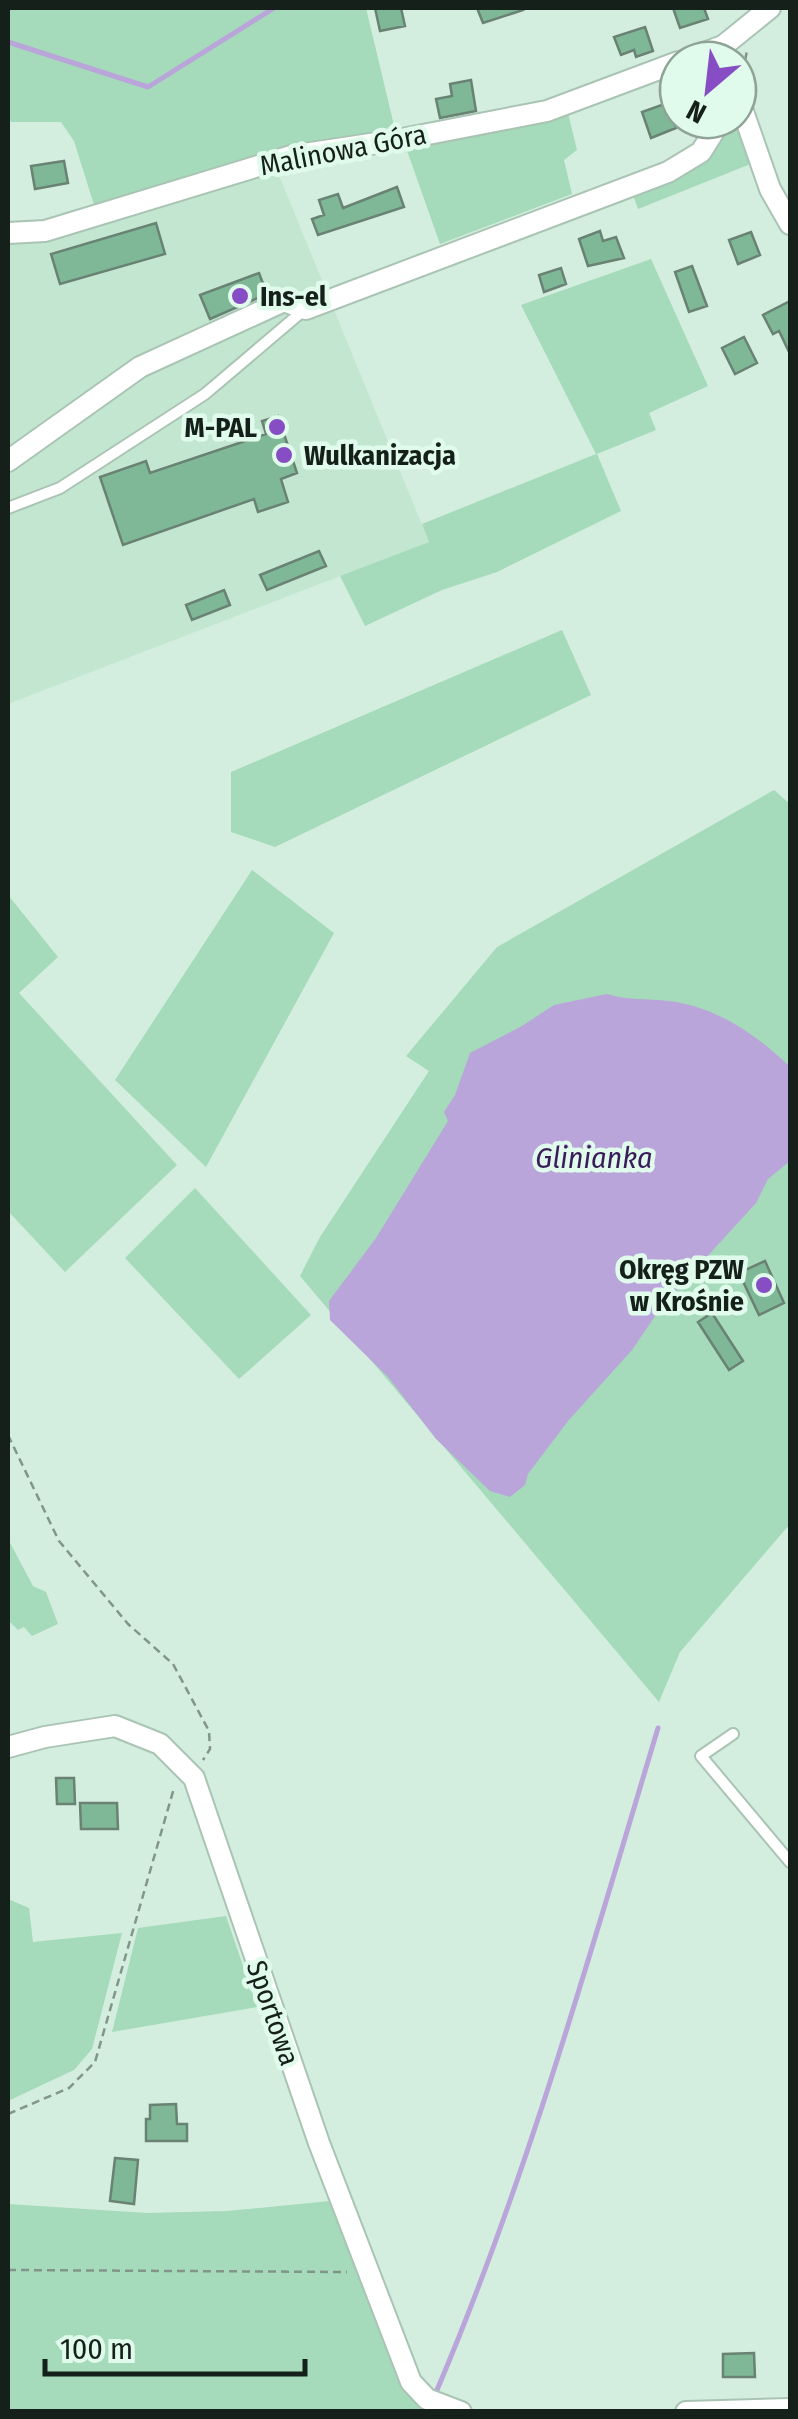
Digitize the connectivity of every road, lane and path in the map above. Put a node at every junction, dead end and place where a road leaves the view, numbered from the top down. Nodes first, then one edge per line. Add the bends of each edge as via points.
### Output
1 (770, 8) edge
2 (746, 40) edge
3 (658, 69) edge
4 (708, 140) edge
5 (753, 140) edge
6 (790, 224) edge
7 (8, 233) edge
8 (306, 308) junction
9 (8, 461) edge
10 (8, 508) edge
11 (8, 1435) edge
12 (733, 1734) dead end
13 (8, 1746) edge
14 (188, 1771) junction
15 (790, 1862) edge
16 (8, 2114) edge
17 (8, 2270) edge
18 (368, 2272) junction
19 (790, 2410) edge
20 (96, 2412) edge
21 (119, 2412) edge
22 (462, 2412) edge
23 (686, 2412) edge

1 - 2 street
3 - 7 street, Malinowa Góra via 546,110 291,156 46,231
4 - 8 street via 668,172
5 - 6 street
8 - 9 street via 284,301 140,367
8 - 10 lane via 205,394 60,488
11 - 14 path via 59,1541 128,1624 173,1664 209,1731 210,1749
12 - 15 lane via 700,1756
13 - 14 street via 115,1726 160,1744
14 - 16 path via 95,2062 69,2088
14 - 18 street, Sportowa
17 - 18 path
18 - 22 street, Sportowa via 411,2382 427,2399
19 - 23 street
20 - 21 path

